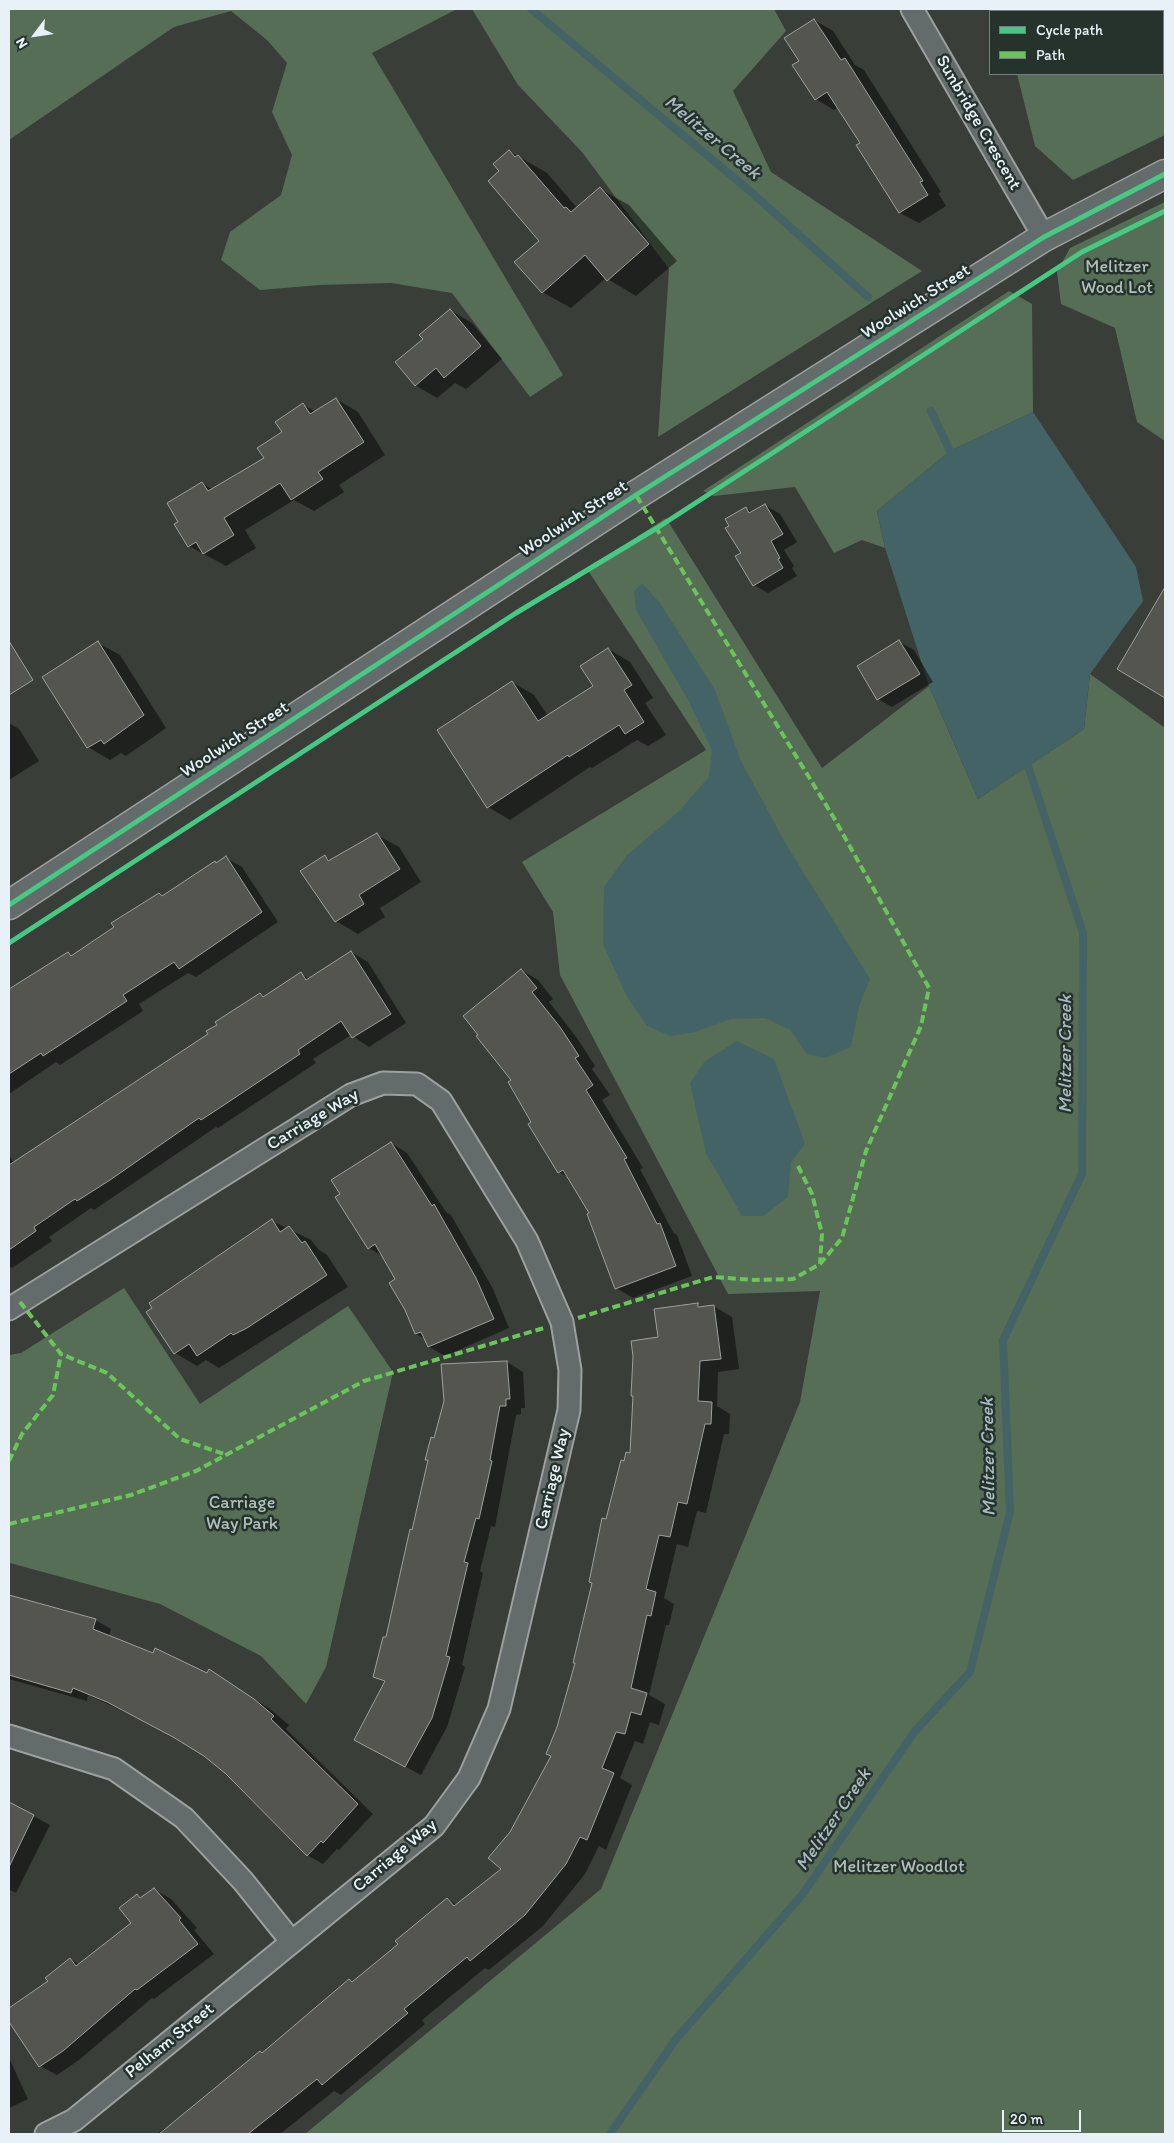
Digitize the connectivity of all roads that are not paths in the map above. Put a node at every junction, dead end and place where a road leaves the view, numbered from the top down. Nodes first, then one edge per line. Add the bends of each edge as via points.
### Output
1 (912, 9) edge
2 (1165, 174) edge
3 (1044, 237) junction
4 (9, 905) edge
5 (9, 1309) edge
6 (9, 1736) edge
7 (291, 1941) junction
8 (46, 2134) edge

1 - 3 street, Sunbridge Crescent
2 - 3 street, Woolwich Street
3 - 4 street, Woolwich Street via 628,500
5 - 7 street, Carriage Way via 351,1095 383,1083 417,1084 440,1101 527,1242 562,1322 570,1370 569,1410 499,1709 469,1778 434,1826
6 - 7 street via 114,1769 184,1818 243,1881
7 - 8 street, Pelham Street via 74,2120

